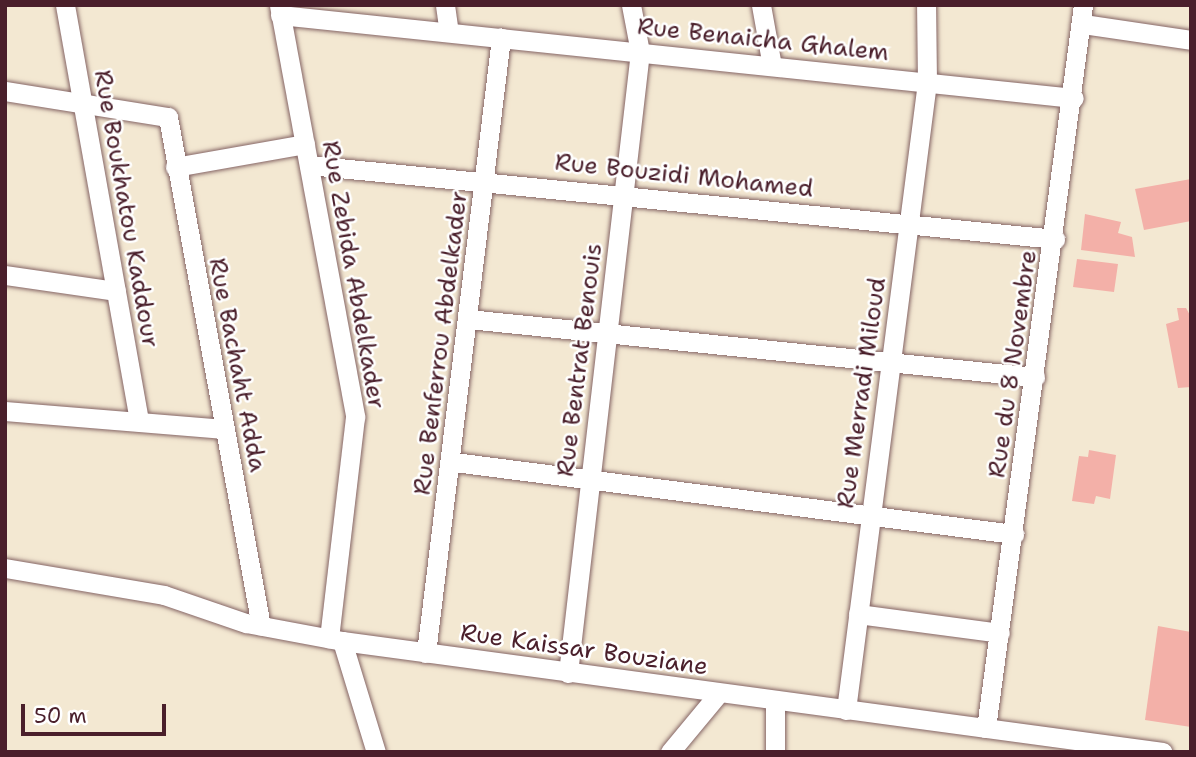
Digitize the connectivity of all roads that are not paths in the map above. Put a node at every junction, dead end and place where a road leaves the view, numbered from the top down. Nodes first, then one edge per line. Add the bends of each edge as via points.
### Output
1 (65, 5) edge
2 (445, 5) edge
3 (631, 5) edge
4 (761, 5) edge
5 (926, 5) edge
6 (279, 10) edge
7 (1083, 15) edge
8 (449, 32) junction
9 (501, 38) junction
10 (1191, 40) edge
11 (640, 52) junction
12 (772, 66) junction
13 (928, 82) junction
14 (5, 91) edge
15 (1074, 97) junction
16 (82, 101) junction
17 (305, 144) junction
18 (309, 165) junction
19 (175, 167) junction
20 (485, 181) junction
21 (624, 194) junction
22 (909, 224) junction
23 (1055, 239) junction
24 (5, 275) edge
25 (116, 291) junction
26 (468, 319) junction
27 (607, 333) junction
28 (892, 362) junction
29 (1035, 377) junction
30 (5, 411) edge
31 (139, 421) junction
32 (223, 429) junction
33 (454, 462) junction
34 (591, 475) junction
35 (871, 514) junction
36 (1014, 534) junction
37 (5, 568) edge
38 (858, 614) junction
39 (261, 626) junction
40 (1000, 633) junction
41 (336, 640) junction
42 (425, 653) junction
43 (568, 673) junction
44 (719, 693) junction
45 (775, 700) junction
46 (846, 710) junction
47 (986, 728) junction
48 (376, 752) edge
49 (670, 752) edge
50 (775, 752) edge
51 (1163, 752) edge

1 - 16 street, Rue Boukhatou Kaddour
2 - 8 street
3 - 11 street, Rue Bentrat Benouis
4 - 12 street
5 - 13 street, Rue Merradi Miloud
6 - 8 street, Rue Benaicha Ghalem
6 - 17 street, Rue Zebida Abdelkader
7 - 10 street
7 - 15 street, Rue du 8 Novembre
8 - 9 street, Rue Benaicha Ghalem
9 - 11 street, Rue Benaicha Ghalem
9 - 20 street, Rue Benferrou Abdelkader
11 - 12 street, Rue Benaicha Ghalem
11 - 21 street, Rue Bentrat Benouis
12 - 13 street, Rue Benaicha Ghalem
13 - 15 street, Rue Benaicha Ghalem
13 - 22 street, Rue Merradi Miloud
14 - 16 street
15 - 23 street, Rue du 8 Novembre
16 - 19 street, Rue Bachaht Adda via 164,114
16 - 25 street, Rue Boukhatou Kaddour
17 - 18 street, Rue Zebida Abdelkader
17 - 19 street
18 - 20 street, Rue Bouzidi Mohamed
18 - 41 street, Rue Zebida Abdelkader via 355,417
19 - 32 street, Rue Bachaht Adda
20 - 21 street, Rue Bouzidi Mohamed
20 - 26 street, Rue Benferrou Abdelkader
21 - 22 street, Rue Bouzidi Mohamed
21 - 27 street, Rue Bentrat Benouis
22 - 23 street, Rue Bouzidi Mohamed
22 - 28 street, Rue Merradi Miloud
23 - 29 street, Rue du 8 Novembre
24 - 25 street
25 - 31 street, Rue Boukhatou Kaddour
26 - 27 street
26 - 33 street, Rue Benferrou Abdelkader
27 - 28 street
27 - 34 street, Rue Bentrat Benouis
28 - 29 street
28 - 35 street, Rue Merradi Miloud
29 - 36 street, Rue du 8 Novembre
30 - 31 street
31 - 32 street
32 - 39 street, Rue Bachaht Adda
33 - 34 street
33 - 42 street, Rue Benferrou Abdelkader
34 - 35 street
34 - 43 street, Rue Bentrat Benouis
35 - 36 street
35 - 38 street, Rue Merradi Miloud
36 - 40 street, Rue du 8 Novembre
37 - 39 street, Rue Kaissar Bouziane via 163,595
38 - 40 street
38 - 46 street, Rue Merradi Miloud
39 - 41 street, Rue Kaissar Bouziane
40 - 47 street, Rue du 8 Novembre
41 - 42 street, Rue Kaissar Bouziane
41 - 48 street
42 - 43 street, Rue Kaissar Bouziane
43 - 44 street, Rue Kaissar Bouziane
44 - 45 street, Rue Kaissar Bouziane
44 - 49 street
45 - 46 street, Rue Kaissar Bouziane
45 - 50 street
46 - 47 street, Rue Kaissar Bouziane
47 - 51 street, Rue Kaissar Bouziane

